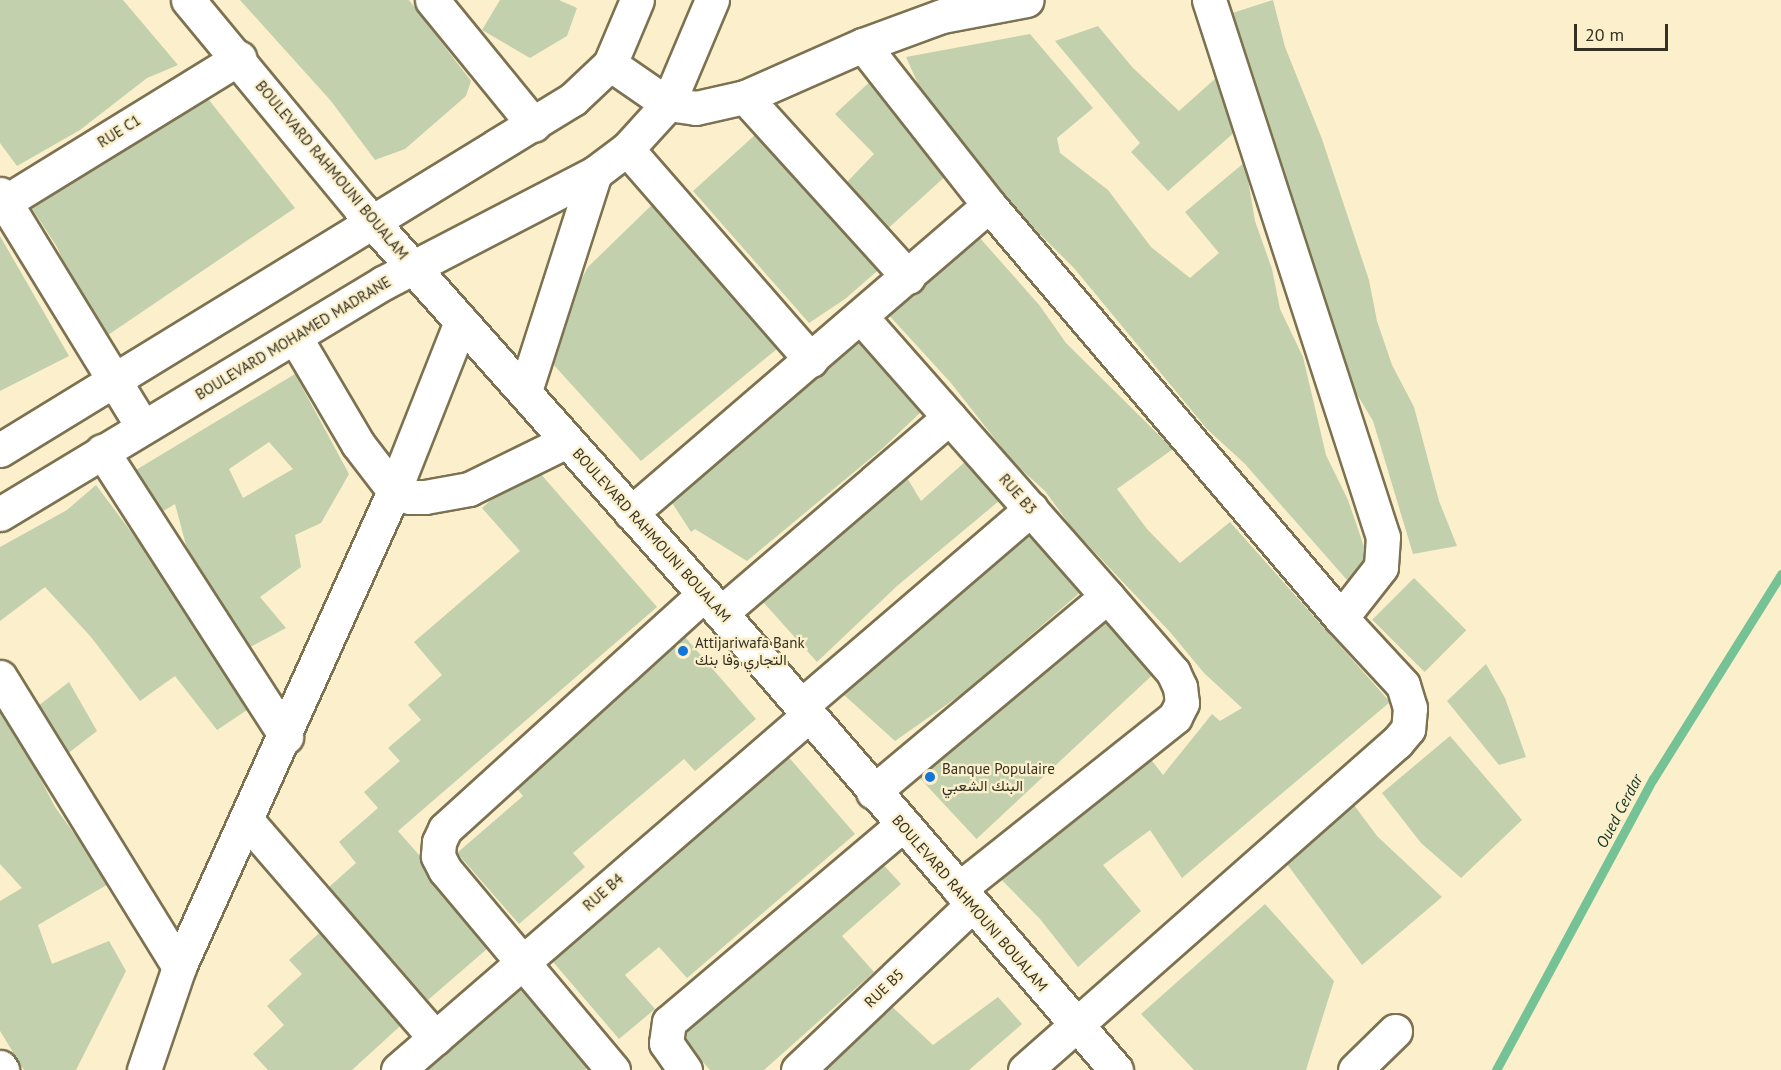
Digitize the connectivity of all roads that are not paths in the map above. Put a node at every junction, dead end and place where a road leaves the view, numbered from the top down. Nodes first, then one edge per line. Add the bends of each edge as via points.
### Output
1 (188, 0) edge
2 (432, 0) edge
3 (637, 0) edge
4 (712, 0) edge
5 (1028, 0) edge
6 (1209, 0) edge
7 (863, 45) junction
8 (238, 58) junction
9 (610, 64) junction
10 (745, 98) junction
11 (668, 104) junction
12 (534, 125) junction
13 (627, 149) junction
14 (595, 173) junction
15 (2, 200) edge
16 (989, 205) junction
17 (374, 223) junction
18 (414, 268) junction
19 (908, 277) junction
20 (861, 317) junction
21 (461, 322) junction
22 (295, 337) junction
23 (811, 360) junction
24 (116, 378) junction
25 (525, 391) junction
26 (950, 417) junction
27 (143, 427) junction
28 (567, 441) junction
29 (0, 450) edge
30 (102, 451) junction
31 (394, 491) junction
32 (1031, 509) junction
33 (631, 513) junction
34 (0, 514) edge
35 (1107, 596) junction
36 (713, 603) junction
37 (1341, 618) junction
38 (1173, 672) joint
39 (0, 676) edge
40 (805, 711) junction
41 (286, 737) junction
42 (873, 792) junction
43 (248, 822) junction
44 (902, 826) junction
45 (965, 898) junction
46 (523, 960) junction
47 (179, 967) junction
48 (1078, 1024) junction
49 (1395, 1031) dead end
50 (435, 1038) junction
51 (671, 1065) edge
52 (144, 1070) edge
53 (398, 1070) edge
54 (613, 1070) edge
55 (798, 1070) edge
56 (1025, 1070) edge
57 (1116, 1070) edge
58 (1355, 1070) edge

1 - 8 street, BOULEVARD RAHMOUNI BOUALAM
2 - 12 street
3 - 9 street
4 - 11 street, BOULEVARD MOHAMED MADRANE
5 - 7 street via 942,16
6 - 37 street via 1383,537 1381,567
7 - 10 street
7 - 16 street
8 - 15 street, RUE C1
8 - 17 street, BOULEVARD RAHMOUNI BOUALAM
9 - 11 street
9 - 12 street via 573,99
10 - 11 street via 696,108
10 - 19 street
11 - 13 street, BOULEVARD MOHAMED MADRANE
12 - 17 street
13 - 14 street, BOULEVARD MOHAMED MADRANE
13 - 23 street
14 - 18 street, BOULEVARD MOHAMED MADRANE
14 - 25 street
15 - 24 street
16 - 19 street
16 - 37 street
17 - 18 street, BOULEVARD RAHMOUNI BOUALAM
17 - 24 street
18 - 21 street, BOULEVARD RAHMOUNI BOUALAM
18 - 22 street, BOULEVARD MOHAMED MADRANE
19 - 20 street
20 - 23 street
20 - 26 street, RUE B3
21 - 25 street, BOULEVARD RAHMOUNI BOUALAM
21 - 31 street
22 - 27 street, BOULEVARD MOHAMED MADRANE
22 - 31 street via 358,444
23 - 33 street
24 - 27 street
24 - 29 street
25 - 28 street, BOULEVARD RAHMOUNI BOUALAM
26 - 32 street, RUE B3
26 - 36 street
27 - 30 street, BOULEVARD MOHAMED MADRANE
28 - 31 street via 469,489 425,497
28 - 33 street, BOULEVARD RAHMOUNI BOUALAM
30 - 34 street, BOULEVARD MOHAMED MADRANE
30 - 41 street
31 - 41 street
32 - 35 street, RUE B3
32 - 40 street, RUE B4
33 - 36 street, BOULEVARD RAHMOUNI BOUALAM
35 - 38 street, RUE B3
35 - 42 street
36 - 40 street, BOULEVARD RAHMOUNI BOUALAM
36 - 46 street via 445,829 438,856 445,870
37 - 48 street via 1403,685 1410,708 1408,729
38 - 45 street, RUE B5 via 1182,703 1175,717
39 - 47 street
40 - 42 street, BOULEVARD RAHMOUNI BOUALAM
40 - 46 street, RUE B4
41 - 43 street
42 - 44 street, BOULEVARD RAHMOUNI BOUALAM
43 - 47 street
43 - 50 street
44 - 45 street, BOULEVARD RAHMOUNI BOUALAM
44 - 51 street via 669,1022 664,1038
45 - 48 street, BOULEVARD RAHMOUNI BOUALAM
45 - 55 street, RUE B5
46 - 50 street, RUE B4
46 - 54 street
47 - 52 street
48 - 56 street
48 - 57 street, BOULEVARD RAHMOUNI BOUALAM
49 - 58 street
50 - 53 street, RUE B4

